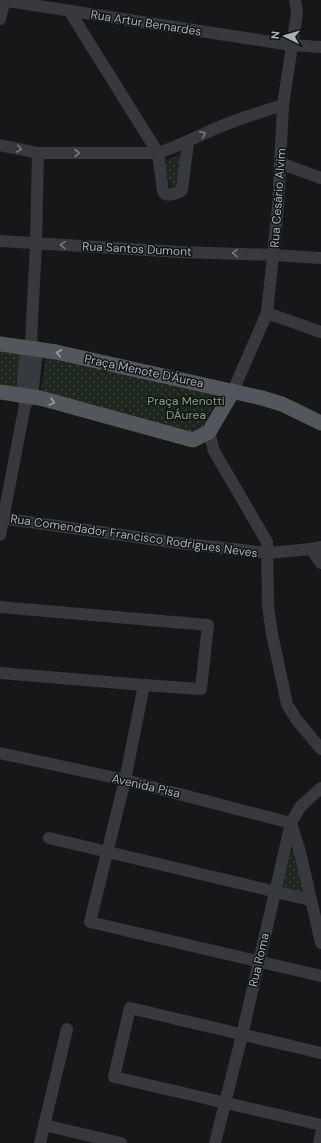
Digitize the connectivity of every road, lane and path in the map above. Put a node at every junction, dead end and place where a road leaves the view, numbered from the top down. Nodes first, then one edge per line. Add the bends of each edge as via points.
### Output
1 (0, 0) edge
2 (5, 0) edge
3 (295, 0) edge
4 (70, 12) junction
5 (0, 19) edge
6 (291, 45) junction
7 (321, 47) edge
8 (283, 105) junction
9 (188, 142) junction
10 (0, 145) edge
11 (38, 153) junction
12 (158, 153) junction
13 (280, 163) junction
14 (321, 178) edge
15 (0, 241) edge
16 (36, 244) junction
17 (274, 255) junction
18 (321, 258) edge
19 (267, 313) junction
20 (321, 332) edge
21 (0, 344) edge
22 (32, 347) junction
23 (233, 391) junction
24 (0, 392) edge
25 (26, 399) junction
26 (321, 423) edge
27 (209, 432) junction
28 (193, 440) junction
29 (214, 451) junction
30 (2, 518) edge
31 (0, 535) edge
32 (316, 548) edge
33 (268, 553) junction
34 (321, 563) edge
35 (0, 607) edge
36 (0, 673) edge
37 (144, 685) junction
38 (321, 749) edge
39 (0, 753) edge
40 (125, 780) junction
41 (321, 788) edge
42 (291, 823) junction
43 (48, 838) dead end
44 (107, 853) junction
45 (275, 891) junction
46 (310, 900) junction
47 (321, 943) edge
48 (258, 962) junction
49 (321, 976) edge
50 (67, 1029) dead end
51 (242, 1035) junction
52 (321, 1053) edge
53 (225, 1103) junction
54 (44, 1125) junction
55 (321, 1125) edge
56 (321, 1134) edge
57 (40, 1143) edge
58 (121, 1143) edge
59 (215, 1143) edge
60 (319, 1143) edge

1 - 2 street, Rua Artur Bernardes
2 - 4 street, Rua Artur Bernardes
2 - 5 street
3 - 6 street, Rua Cesário Alvim via 297,13
4 - 6 street, Rua Artur Bernardes
4 - 12 street
6 - 7 street, Rua Artur Bernardes
6 - 8 street, Rua Cesário Alvim
9 -> 8 street via 240,118
8 - 13 street, Rua Cesário Alvim
9 - 12 street
9 - 12 street via 184,187 180,192 169,195 163,191
10 -> 11 street
11 -> 12 street
11 - 16 street
13 - 14 street
13 - 17 street, Rua Cesário Alvim
15 - 16 street, Rua Santos Dumont
17 -> 16 street, Rua Santos Dumont
16 - 22 street
17 - 18 street, Rua Santos Dumont
17 - 19 street, Rua Cesário Alvim
19 - 20 street
19 - 23 street, Rua Cesário Alvim
21 - 22 main road, Praça Menote D'Áurea
23 -> 22 main road, Praça Menote D'Áurea
22 - 25 street
23 - 26 main road, Praça Menote D'Áurea via 282,404
23 - 27 main road
24 - 25 main road
25 -> 28 main road
25 - 30 street
27 - 28 main road
27 - 29 street
28 - 29 street
29 - 33 street via 267,542
30 - 31 street
30 - 33 street, Rua Comendador Francisco Rodrigues Neves
32 - 33 street, Rua Comendador Francisco Rodrigues Neves
32 - 34 street
33 - 38 street via 268,606 287,704
35 - 37 street via 208,624 201,689
36 - 37 street
37 - 40 street
39 - 40 street, Avenida Pisa
40 - 42 street, Avenida Pisa
40 - 44 street
41 - 42 street, Rua Roma via 300,807
42 - 45 street, Rua Roma
42 - 46 street
43 - 44 street
44 - 45 street
44 - 48 street via 90,922
45 - 46 street
45 - 48 street, Rua Roma
46 - 47 street
48 - 49 street
48 - 51 street, Rua Roma
50 - 54 street
51 - 52 street
51 - 53 street, Rua Roma
51 - 53 street via 130,1008 114,1077
53 - 55 street
53 - 59 street, Rua Roma
54 - 57 street
54 - 58 street
56 - 60 street

